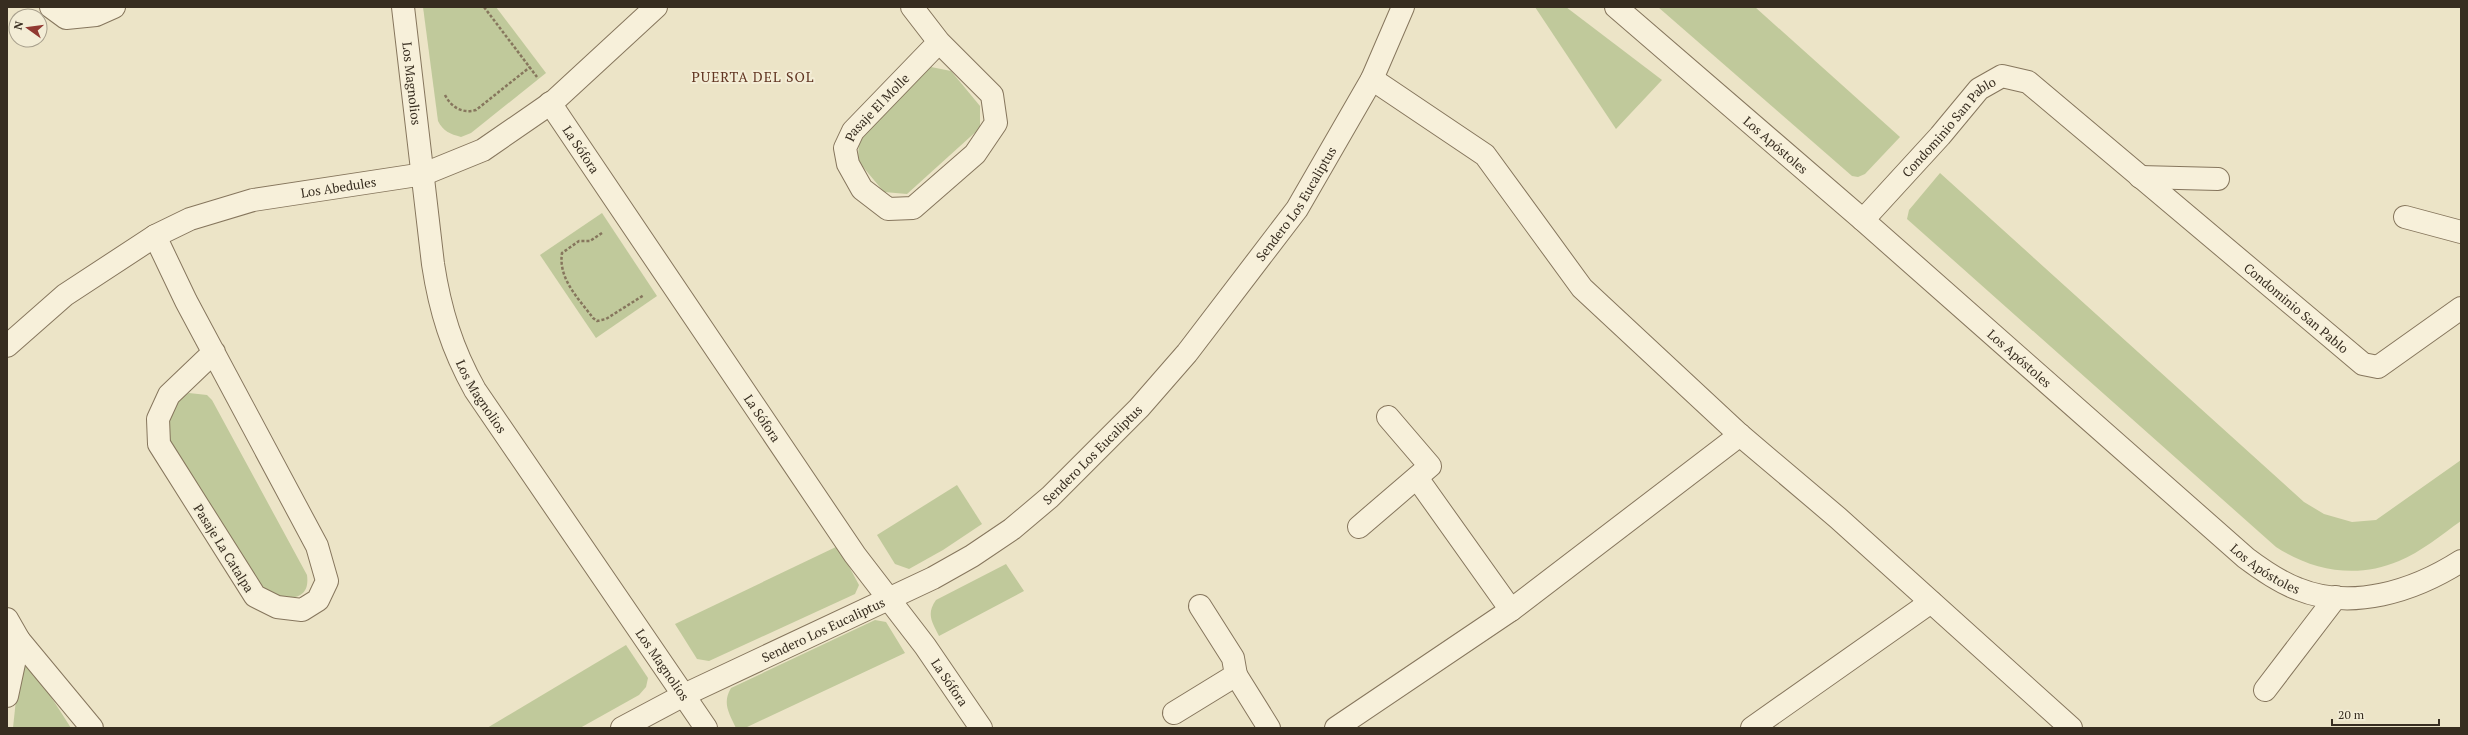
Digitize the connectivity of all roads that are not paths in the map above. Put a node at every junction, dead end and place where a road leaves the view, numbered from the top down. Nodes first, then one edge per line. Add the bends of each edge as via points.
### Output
1 (51, 7) edge
2 (114, 7) edge
3 (403, 7) edge
4 (656, 7) edge
5 (912, 7) edge
6 (1403, 7) edge
7 (1616, 7) edge
8 (939, 42) junction
9 (1372, 79) junction
10 (552, 102) junction
11 (424, 174) junction
12 (2140, 177) junction
13 (2218, 179) dead end
14 (2405, 217) dead end
15 (1862, 220) junction
16 (2461, 232) edge
17 (155, 236) junction
18 (2461, 308) edge
19 (7, 346) edge
20 (214, 352) junction
21 (1388, 417) dead end
22 (1740, 435) junction
23 (1417, 478) junction
24 (1359, 527) dead end
25 (2461, 561) edge
26 (2336, 597) junction
27 (889, 600) junction
28 (1931, 602) junction
29 (1200, 606) dead end
30 (1511, 610) junction
31 (7, 619) edge
32 (19, 640) junction
33 (1236, 675) junction
34 (2265, 690) dead end
35 (684, 695) junction
36 (7, 696) edge
37 (1174, 713) dead end
38 (92, 728) edge
39 (622, 728) edge
40 (706, 728) edge
41 (981, 728) edge
42 (1270, 728) edge
43 (1336, 728) edge
44 (1752, 728) edge
45 (2071, 728) edge

1 - 2 street via 66,18 96,15
3 - 11 street, Los Magnolios
4 - 10 street, Los Abedules
5 - 8 street, Pasaje El Molle
6 - 9 street, Sendero Los Eucaliptus
7 - 15 street, Los Apóstoles
8 - 8 street, Pasaje El Molle via 853,131 845,148 848,164 862,189 888,209 913,208 975,154 996,123 992,96
9 - 22 street via 1485,155 1582,288
9 - 27 street, Sendero Los Eucaliptus via 1297,208 1187,353 1139,408 1096,454 1012,529 972,556
10 - 11 street, Los Abedules via 483,150
10 - 27 street, La Sófora via 855,556
11 - 17 street, Los Abedules via 253,200 190,219
11 - 35 street, Los Magnolios via 439,302 461,365 475,390
12 - 13 street
12 - 15 street, Condominio San Pablo via 2028,82 2002,76 1979,89 1940,136
12 - 18 street, Condominio San Pablo via 2363,364 2378,367
14 - 16 street
15 - 26 street, Los Apóstoles via 2246,558 2299,590
17 - 19 street, Los Abedules via 65,295
17 - 20 street, Pasaje La Catalpa
20 - 20 street, Pasaje La Catalpa via 169,395 158,419 159,444 254,596 277,607 302,610 318,600 328,581 317,546
21 - 23 street via 1430,466
22 - 28 street via 1838,518
22 - 30 street
23 - 24 street
23 - 30 street
25 - 26 street, Los Apóstoles via 2420,584 2365,598
26 - 34 street
27 - 35 street, Sendero Los Eucaliptus
27 - 41 street, La Sófora via 926,646
28 - 44 street
28 - 45 street
29 - 33 street via 1233,658
30 - 43 street
31 - 32 street
32 - 36 street
32 - 38 street
33 - 37 street
33 - 42 street
35 - 39 street, Sendero Los Eucaliptus
35 - 40 street, Los Magnolios

